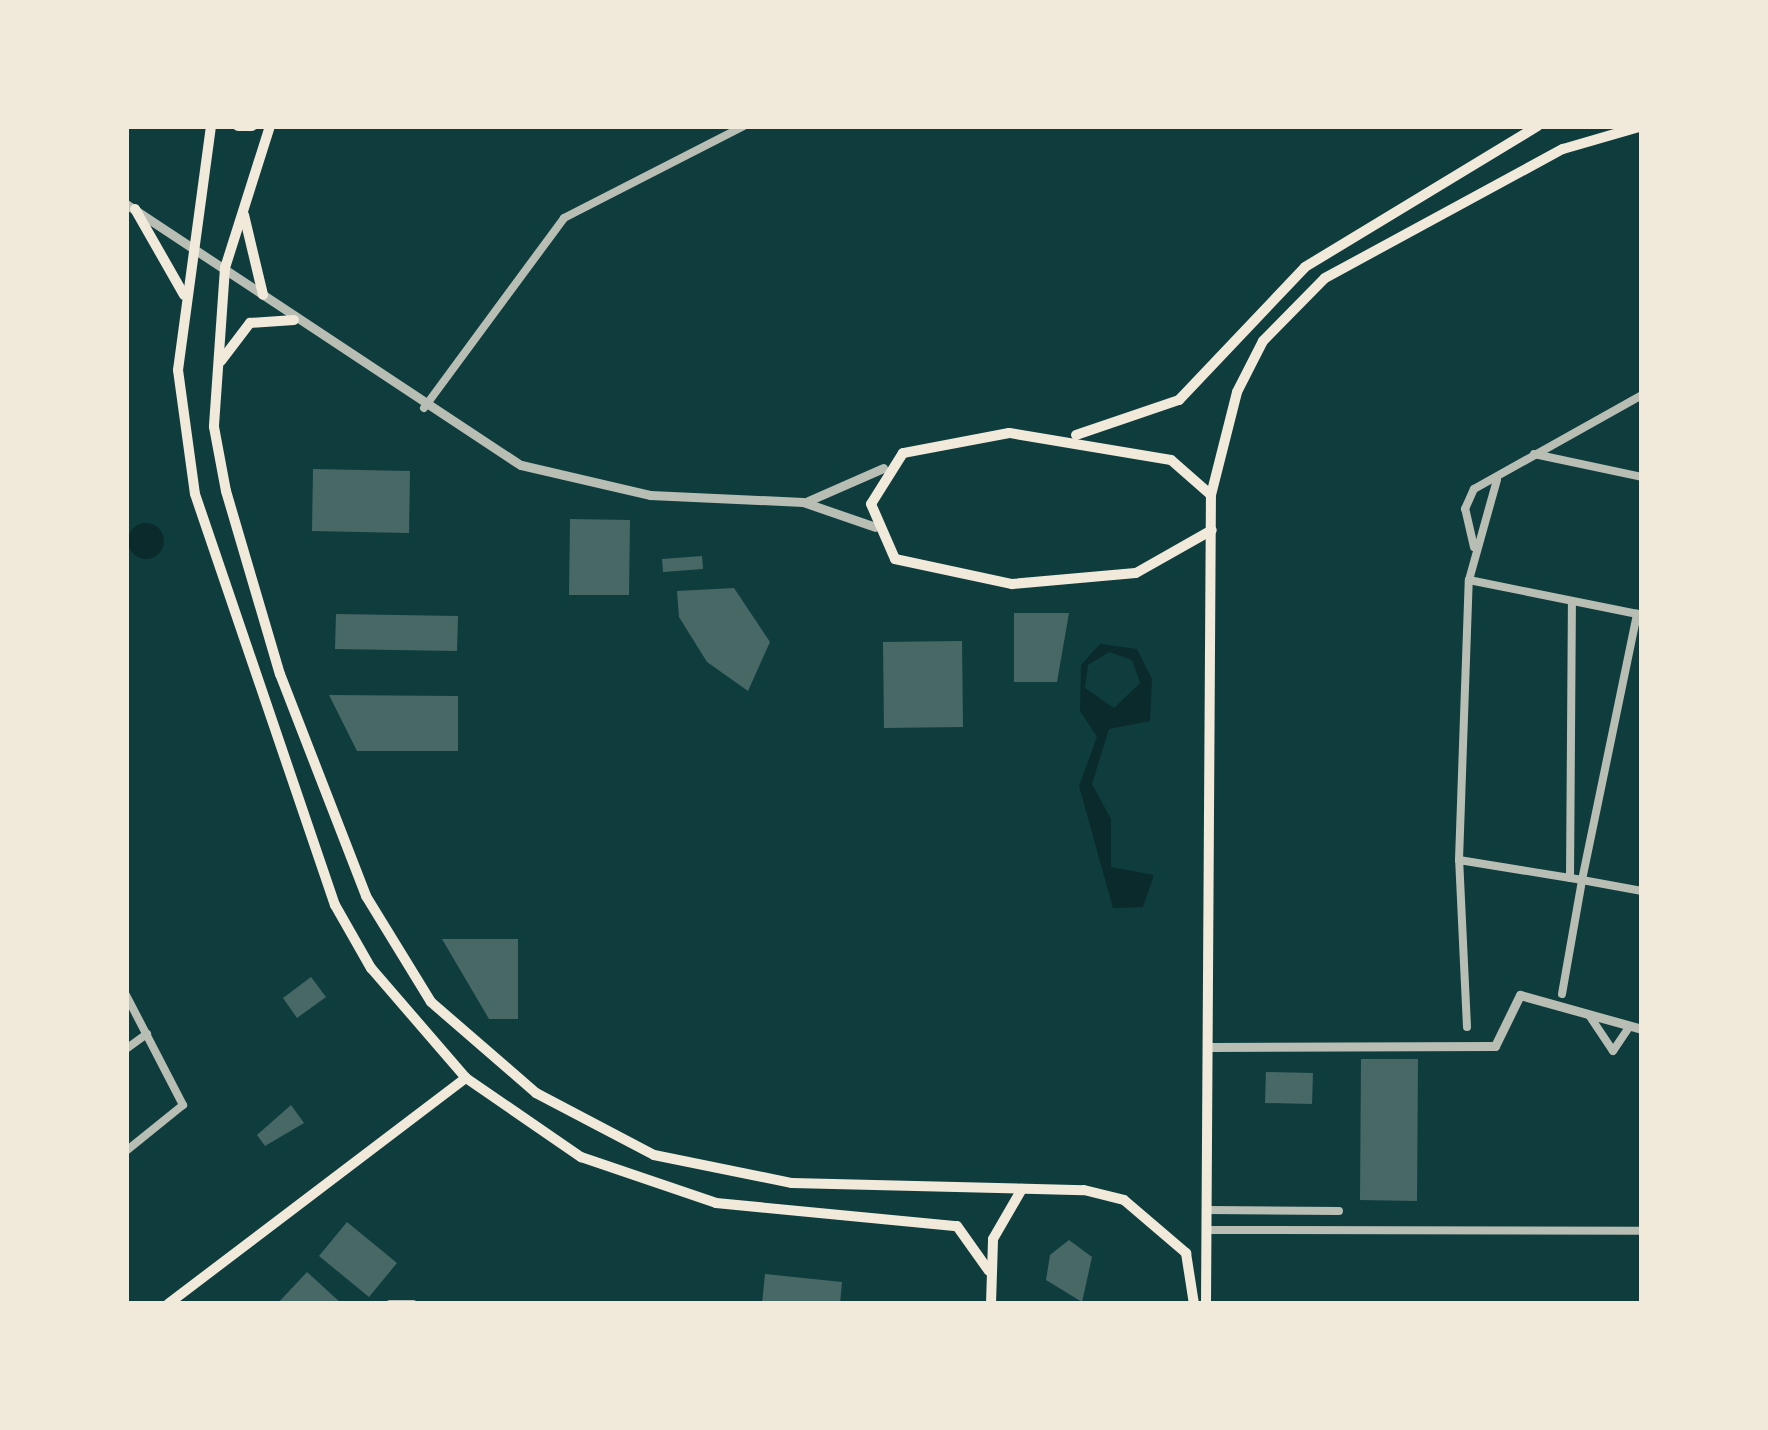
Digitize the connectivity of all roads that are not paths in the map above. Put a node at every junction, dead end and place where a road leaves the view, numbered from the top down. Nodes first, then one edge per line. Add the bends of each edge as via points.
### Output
1 (211, 126) edge
2 (238, 126) edge
3 (252, 126) edge
4 (270, 126) edge
5 (744, 126) edge
6 (1538, 126) edge
7 (1642, 126) edge
8 (130, 206) edge
9 (242, 206) junction
10 (190, 245) junction
11 (225, 268) junction
12 (184, 295) junction
13 (262, 295) junction
14 (294, 320) junction
15 (215, 375) junction
16 (1642, 395) edge
17 (424, 408) junction
18 (1072, 436) junction
19 (1534, 454) junction
20 (884, 468) junction
21 (1642, 477) edge
22 (1497, 479) junction
23 (1211, 495) junction
24 (802, 502) junction
25 (875, 527) junction
26 (1212, 530) junction
27 (1474, 548) junction
28 (1469, 580) junction
29 (1572, 601) junction
30 (1639, 615) edge
31 (1459, 860) junction
32 (1570, 878) junction
33 (1582, 880) junction
34 (1642, 891) edge
35 (1562, 994) dead end
36 (126, 995) edge
37 (1589, 1015) junction
38 (1467, 1027) dead end
39 (1636, 1028) edge
40 (147, 1034) junction
41 (1211, 1047) junction
42 (126, 1049) edge
43 (466, 1078) junction
44 (126, 1151) edge
45 (1022, 1189) junction
46 (1208, 1210) junction
47 (1339, 1211) dead end
48 (1208, 1230) junction
49 (1642, 1232) edge
50 (989, 1271) junction
51 (168, 1304) edge
52 (390, 1304) edge
53 (413, 1304) edge
54 (991, 1304) edge
55 (1194, 1304) edge
56 (1206, 1304) edge

1 - 10 main road
2 - 3 main road
4 - 9 main road
5 - 17 street via 564,218
6 - 18 main road via 1305,267 1179,400
7 - 23 main road via 1563,149 1308,290 1246,371
8 - 10 street
8 - 12 main road
9 - 11 main road
9 - 13 main road
10 - 11 street
10 - 12 main road
11 - 13 street
11 - 15 main road
12 - 43 main road via 178,370 210,563 335,905 411,1021
13 - 14 street
14 - 15 main road via 250,323 230,338
14 - 17 street
15 - 45 main road via 226,490 280,674 366,896 431,1002 536,1093 654,1156 792,1184
16 - 19 street
17 - 24 street via 575,483
18 - 20 main road via 934,441
18 - 23 main road via 1184,466
19 - 21 street
19 - 22 street
20 - 24 street
20 - 25 main road
22 - 27 street
22 - 27 street via 1466,502
23 - 26 main road
24 - 25 street
25 - 26 main road via 910,566 1076,583 1166,564
26 - 41 main road
27 - 28 street
28 - 29 street
28 - 31 street
29 - 30 street
29 - 32 street
30 - 33 street
31 - 32 street
31 - 38 street
32 - 33 street
33 - 34 street
33 - 35 street
36 - 40 street
37 - 39 street
37 - 39 street via 1612,1051
37 - 41 street via 1520,994 1495,1046
40 - 42 street
40 - 44 street via 183,1105
41 - 46 main road
43 - 50 main road via 581,1156 648,1183 740,1206 957,1226
43 - 51 main road
45 - 50 main road via 1003,1212
45 - 55 main road via 1095,1190 1164,1226 1194,1274
46 - 47 street
46 - 48 main road
48 - 49 street
48 - 56 main road
50 - 54 main road
52 - 53 street

